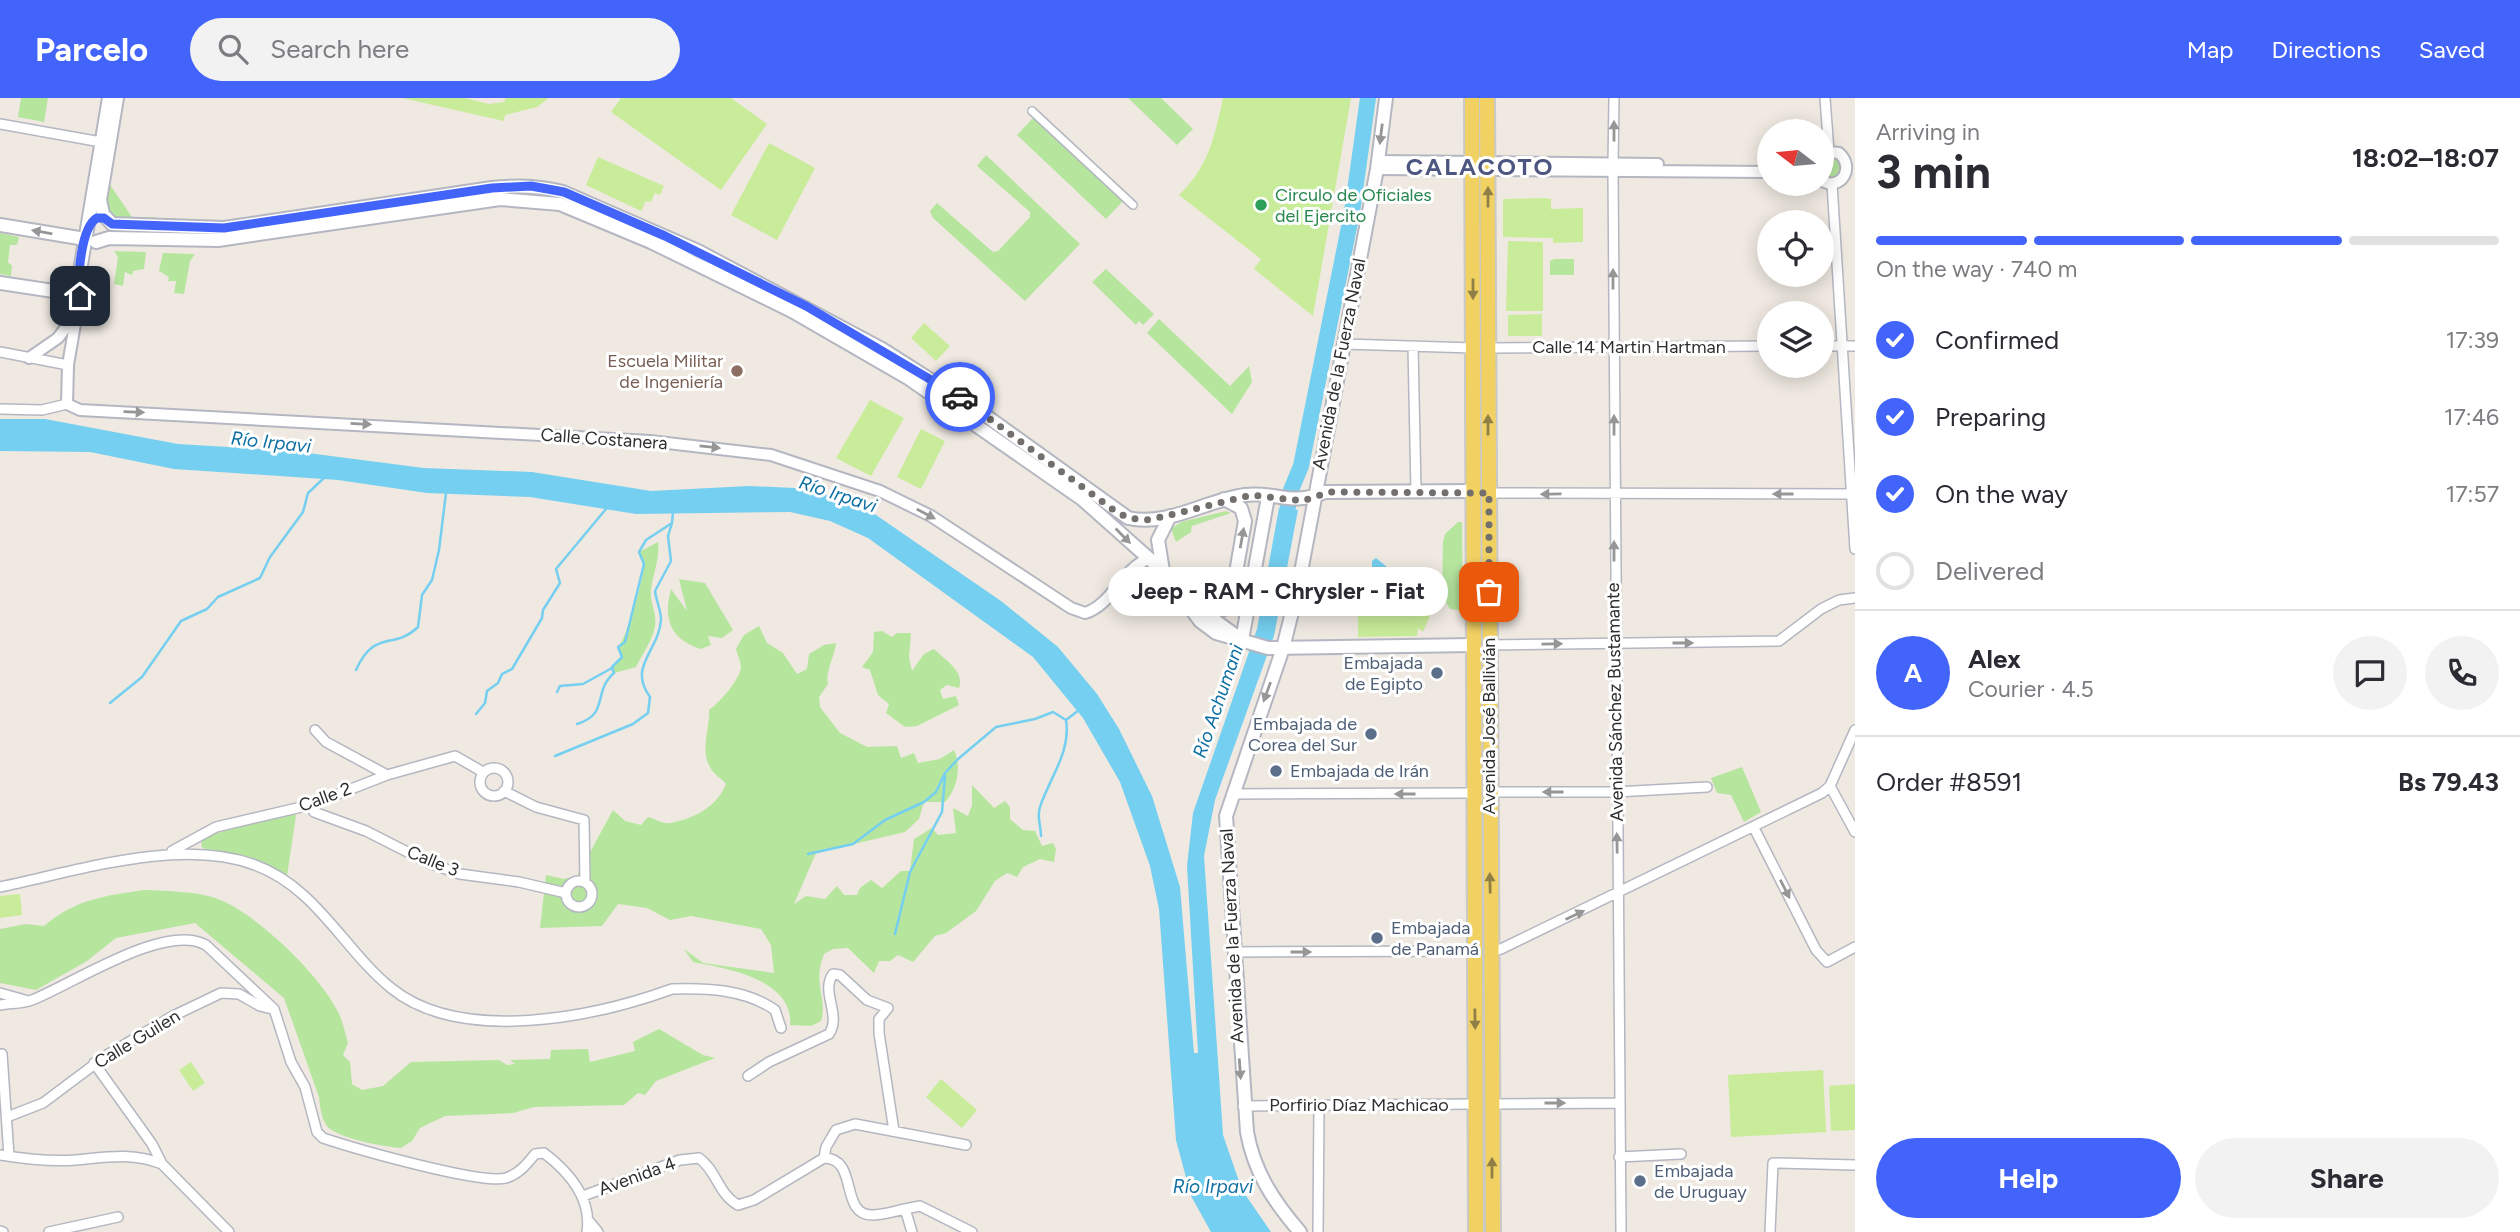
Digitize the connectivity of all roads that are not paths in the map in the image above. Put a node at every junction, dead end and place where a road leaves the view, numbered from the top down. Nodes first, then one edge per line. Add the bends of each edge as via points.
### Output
1 (109, 98) edge
2 (117, 98) edge
3 (1386, 98) edge
4 (1472, 98) edge
5 (1487, 98) edge
6 (1614, 98) edge
7 (1825, 98) edge
8 (1032, 111) dead end
9 (1825, 119) edge
10 (0, 124) edge
11 (106, 142) junction
12 (1834, 155) edge
13 (1377, 165) junction
14 (1757, 166) edge
15 (1472, 167) junction
16 (1488, 167) junction
17 (1613, 167) junction
18 (1851, 169) edge
19 (1757, 172) edge
20 (1834, 182) edge
21 (1828, 196) edge
22 (1133, 205) dead end
23 (108, 221) junction
24 (0, 225) edge
25 (147, 233) junction
26 (89, 234) junction
27 (109, 238) junction
28 (0, 283) edge
29 (80, 296) junction
30 (77, 309) junction
31 (1344, 344) junction
32 (1413, 346) junction
33 (1757, 346) edge
34 (1834, 346) edge
35 (1842, 346) junction
36 (1855, 346) edge
37 (1613, 347) junction
38 (1473, 348) junction
39 (1489, 348) junction
40 (0, 352) edge
41 (29, 358) junction
42 (68, 365) junction
43 (67, 404) junction
44 (0, 409) edge
45 (975, 415) junction
46 (1416, 491) junction
47 (1473, 491) junction
48 (1489, 493) junction
49 (1614, 493) junction
50 (1853, 494) edge
51 (1274, 498) junction
52 (1224, 499) junction
53 (1308, 499) junction
54 (1170, 516) junction
55 (1855, 549) edge
56 (1148, 559) junction
57 (1163, 570) junction
58 (1855, 598) edge
59 (1201, 612) junction
60 (1245, 641) junction
61 (1615, 644) junction
62 (1474, 645) junction
63 (1490, 645) junction
64 (1274, 651) junction
65 (315, 730) dead end
66 (1855, 730) edge
67 (483, 772) junction
68 (387, 775) junction
69 (1830, 786) junction
70 (1707, 788) dead end
71 (504, 791) junction
72 (1616, 792) junction
73 (1474, 793) junction
74 (1489, 793) junction
75 (1231, 794) junction
76 (310, 804) junction
77 (1754, 828) junction
78 (1855, 832) edge
79 (167, 854) junction
80 (585, 882) junction
81 (0, 887) edge
82 (566, 893) junction
83 (1617, 894) junction
84 (1855, 947) edge
85 (1475, 951) junction
86 (1491, 951) junction
87 (1233, 952) junction
88 (0, 993) edge
89 (29, 1001) junction
90 (0, 1005) edge
91 (274, 1009) junction
92 (781, 1028) dead end
93 (2, 1054) dead end
94 (94, 1063) junction
95 (748, 1076) dead end
96 (1618, 1103) junction
97 (1476, 1104) junction
98 (1492, 1104) junction
99 (1242, 1106) junction
100 (1319, 1106) junction
101 (7, 1117) junction
102 (894, 1131) junction
103 (967, 1145) dead end
104 (1681, 1154) dead end
105 (5, 1156) edge
106 (1619, 1157) junction
107 (824, 1158) junction
108 (162, 1164) junction
109 (1855, 1164) edge
110 (583, 1196) junction
111 (905, 1209) junction
112 (117, 1217) dead end
113 (589, 1221) junction
114 (49, 1232) edge
115 (229, 1232) edge
116 (587, 1232) edge
117 (598, 1232) edge
118 (912, 1232) edge
119 (972, 1232) edge
120 (1300, 1232) edge
121 (1318, 1232) edge
122 (1476, 1232) edge
123 (1493, 1232) edge
124 (1621, 1232) edge
125 (1770, 1232) edge

1 - 11 main road
2 - 11 main road
3 -> 13 main road, Avenida de la Fuerza Naval
4 - 15 main road, Avenida José Ballivián
5 - 16 main road, Avenida José Ballivián
17 -> 6 street, Avenida Sánchez Bustamante
7 - 9 street
8 - 22 street
10 - 11 street
11 - 23 main road via 100,200
11 - 26 main road
12 - 18 street via 1842,156
13 - 15 street
13 - 31 main road, Avenida de la Fuerza Naval
14 - 17 street
15 - 16 street
15 -> 38 main road, Avenida José Ballivián
16 - 17 street
39 -> 16 main road, Avenida José Ballivián
17 - 19 street
37 -> 17 street, Avenida Sánchez Bustamante
18 - 20 street via 1841,181
21 - 35 street
23 - 25 main road
23 - 26 main road via 97,218
23 - 27 main road
26 -> 24 main road
25 - 27 main road
25 - 45 main road via 224,228 492,188 531,186 564,192 653,237 742,273
26 - 27 main road
26 - 29 main road via 78,283
28 - 29 main road
29 - 30 street
30 - 41 street via 58,338
30 - 42 street
31 - 32 street
31 - 53 main road, Avenida de la Fuerza Naval
32 - 38 street
32 - 46 street
33 - 37 street, Calle 14 Martin Hartman
34 - 35 street
35 - 36 street
35 - 50 street
37 - 39 street, Calle 14 Martin Hartman
49 -> 37 street, Avenida Sánchez Bustamante
38 - 47 main road, Avenida José Ballivián
48 -> 39 main road, Avenida José Ballivián
40 - 41 street
41 - 42 street
42 - 43 street
43 - 44 street, Calle Costanera via 42,410
43 -> 56 street, Calle Costanera via 80,410 650,441 771,455 880,491 931,516 1064,604 1085,613 1098,607 1136,564
45 - 54 main road via 1121,514 1138,520
45 -> 56 main road
46 - 47 main road
46 - 53 main road via 1325,492
47 - 48 main road
47 - 62 main road, Avenida José Ballivián
49 -> 48 street
48 - 63 main road, Avenida José Ballivián
50 -> 49 street
61 -> 49 street, Avenida Sánchez Bustamante
50 - 55 street
51 - 52 main road
51 - 53 main road
51 - 60 main road
52 - 54 main road
59 -> 52 main road via 1224,609 1231,601 1245,521 1241,508
53 - 64 main road, Avenida de la Fuerza Naval via 1298,588
54 - 57 main road via 1158,540
56 - 57 main road
57 - 59 main road
61 -> 58 street via 1779,641 1821,609
59 - 60 main road via 1200,621 1216,633
60 - 64 main road
63 -> 61 street
61 - 72 street, Avenida Sánchez Bustamante
62 - 63 main road
62 - 64 main road
62 - 73 main road, Avenida José Ballivián
63 - 74 main road, Avenida José Ballivián
64 -> 75 main road, Avenida de la Fuerza Naval
65 - 68 street via 326,742
66 - 69 street
67 - 68 street, Calle 2 via 455,756
67 - 71 street via 480,782 486,794 496,796
67 - 71 street via 495,767 503,771 508,779
68 - 76 street, Calle 2
69 - 77 street
69 - 78 street
70 - 72 street
71 - 80 street via 536,807 584,820
72 -> 74 street
83 -> 72 street, Avenida Sánchez Bustamante
73 -> 75 street
73 - 85 main road, Avenida José Ballivián
86 -> 74 main road, Avenida José Ballivián
75 - 87 main road, Avenida de la Fuerza Naval via 1225,832
76 - 79 street, Calle 2 via 216,827
76 - 82 street, Calle 3 via 314,812 460,874
77 - 83 street
77 -> 84 street via 1826,962
79 - 81 street
79 - 92 street via 222,856 256,865 285,880 309,898 390,988 417,1005 446,1015 502,1021 607,1010 683,989 750,996 775,1010
80 - 82 street via 573,882
80 - 82 street via 592,897 583,906 571,904
86 -> 83 street
83 - 96 street, Avenida Sánchez Bustamante
85 - 86 main road
87 -> 85 street
85 -> 97 main road, Avenida José Ballivián
86 - 98 main road, Avenida José Ballivián
87 -> 99 main road, Avenida de la Fuerza Naval
88 - 89 street
89 - 90 street
89 - 91 street via 166,940 194,938
91 - 94 street, Calle Guilen via 239,993 221,993
91 - 110 street via 323,1138 485,1179 506,1178 522,1170 535,1154 544,1153 558,1163
93 - 101 street
94 - 101 street, Calle Guilen via 43,1103
94 - 108 street
95 - 102 street via 829,1034 835,1019 829,981 833,974 840,975 867,1000 888,1008 879,1019 879,1033
98 -> 96 street
96 - 106 street, Avenida Sánchez Bustamante
97 - 98 main road
97 - 100 street, Porfirio Díaz Machicao
97 - 122 main road, Avenida José Ballivián
123 -> 98 main road, Avenida José Ballivián
99 - 100 street, Porfirio Díaz Machicao
99 - 120 main road, Avenida de la Fuerza Naval via 1259,1173
100 - 121 street
101 - 105 street
102 - 103 street
102 - 107 street via 843,1126 831,1136
104 - 106 street
105 - 108 street via 76,1160 130,1155
106 - 124 street, Avenida Sánchez Bustamante
107 - 110 street, Avenida 4 via 764,1195 738,1205 722,1192 699,1158 680,1160
107 - 111 street via 833,1158 844,1167 861,1212 870,1215
108 - 115 street
109 - 125 street via 1777,1162 1771,1166
110 - 113 street
111 - 118 street
111 - 119 street via 920,1206
112 - 114 street
113 - 116 street
113 - 117 street

